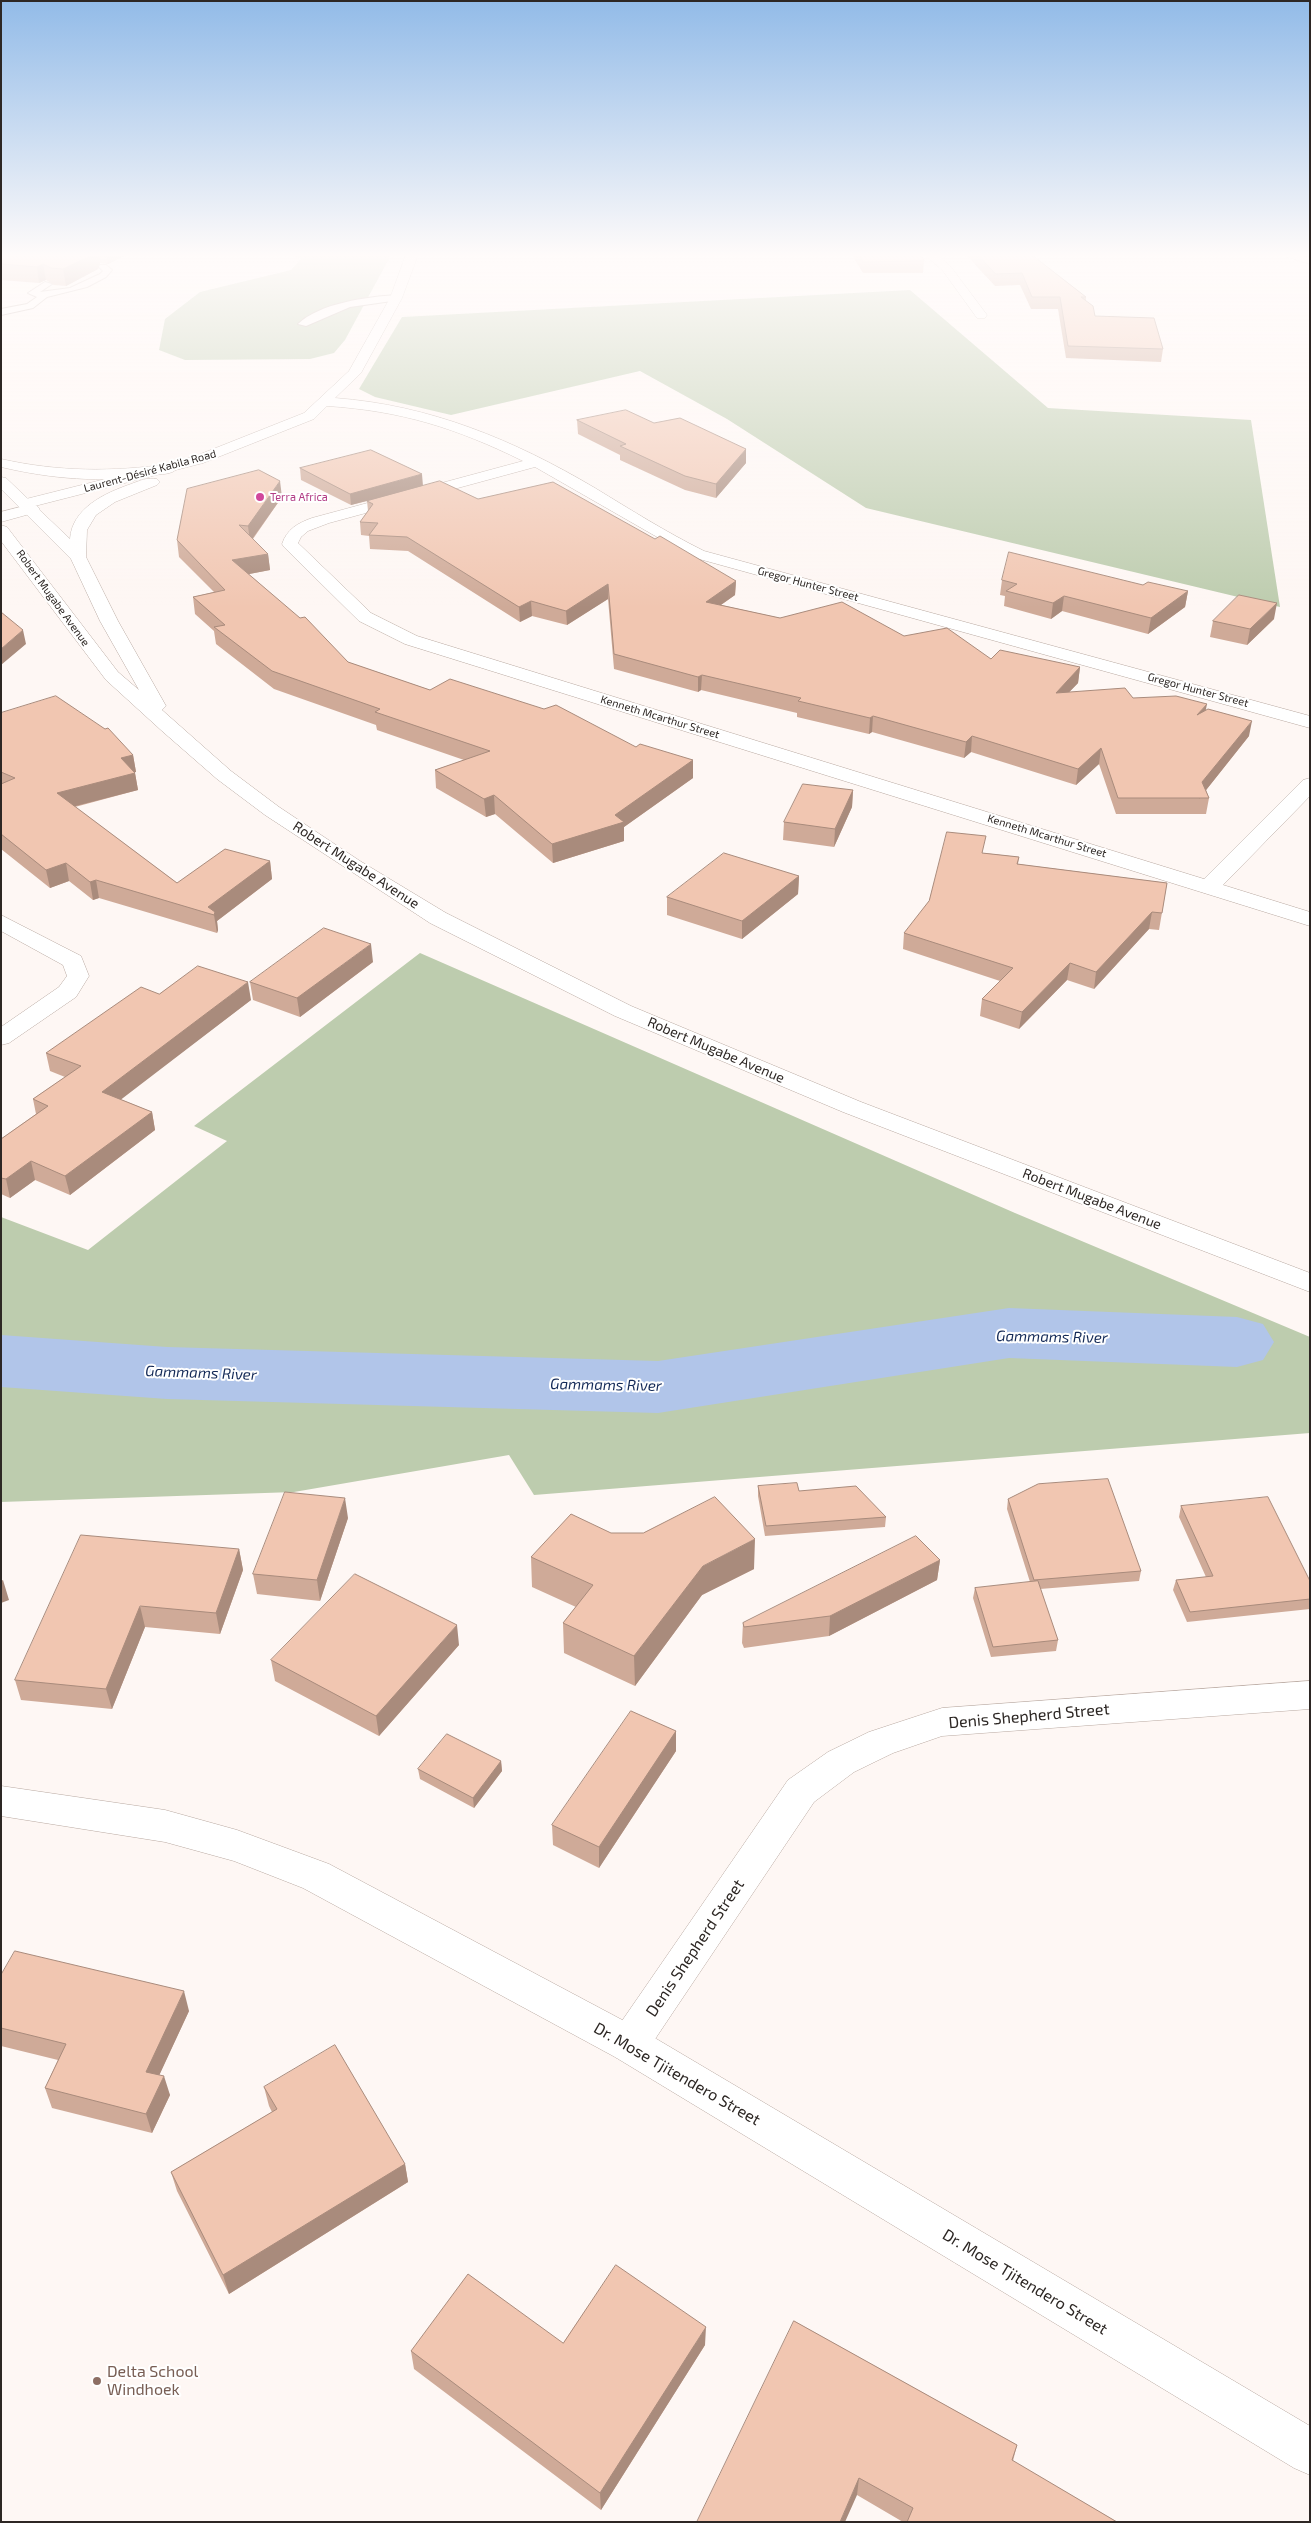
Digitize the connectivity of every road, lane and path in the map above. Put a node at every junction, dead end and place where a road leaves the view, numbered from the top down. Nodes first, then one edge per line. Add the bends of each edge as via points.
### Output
1 (354, 373) edge
2 (326, 402) junction
3 (536, 462) junction
4 (1, 463) edge
5 (175, 470) junction
6 (1, 481) edge
7 (30, 506) junction
8 (1, 510) edge
9 (1, 517) edge
10 (1, 530) edge
11 (78, 557) junction
12 (9, 564) dead end
13 (33, 569) junction
14 (1310, 722) edge
15 (169, 727) junction
16 (1310, 784) edge
17 (1209, 887) junction
18 (1310, 918) edge
19 (1, 922) edge
20 (1, 1038) edge
21 (1310, 1283) edge
22 (1310, 1695) edge
23 (1, 1801) edge
24 (629, 2044) junction
25 (1310, 2452) edge

1 - 2 street, Laurent-Désiré Kabila Road
2 - 3 street, Gregor Hunter Street via 390,408 422,415 468,430
2 - 5 street, Laurent-Désiré Kabila Road via 309,416
3 - 14 street, Gregor Hunter Street via 664,538 698,554
3 - 17 street, Kenneth Mcarthur Street via 322,520 302,527 292,535 290,544 365,616 412,640
4 - 5 street via 35,472 77,476 123,476
5 - 7 street, Laurent-Désiré Kabila Road
5 - 11 street via 122,492 86,518 79,530
6 - 7 street, Robert Mugabe Avenue
7 - 8 street, Laurent-Désiré Kabila Road
7 - 9 street, Laurent-Désiré Kabila Road
7 - 11 street, Robert Mugabe Avenue
10 - 13 street, Robert Mugabe Avenue
11 - 15 street, Robert Mugabe Avenue via 109,621
12 - 13 street
13 - 15 street, Robert Mugabe Avenue via 112,676
15 - 21 street, Robert Mugabe Avenue via 272,811 353,865 438,918 623,1011 852,1106
16 - 17 street
17 - 18 street, Kenneth Mcarthur Street
19 - 20 street via 73,961 78,976 68,992
22 - 24 street, Denis Shepherd Street via 942,1722 881,1742 841,1762 801,1791
23 - 24 street, Dr. Mose Tjitendero Street via 165,1826 237,1846 316,1876
24 - 25 street, Dr. Mose Tjitendero Street

